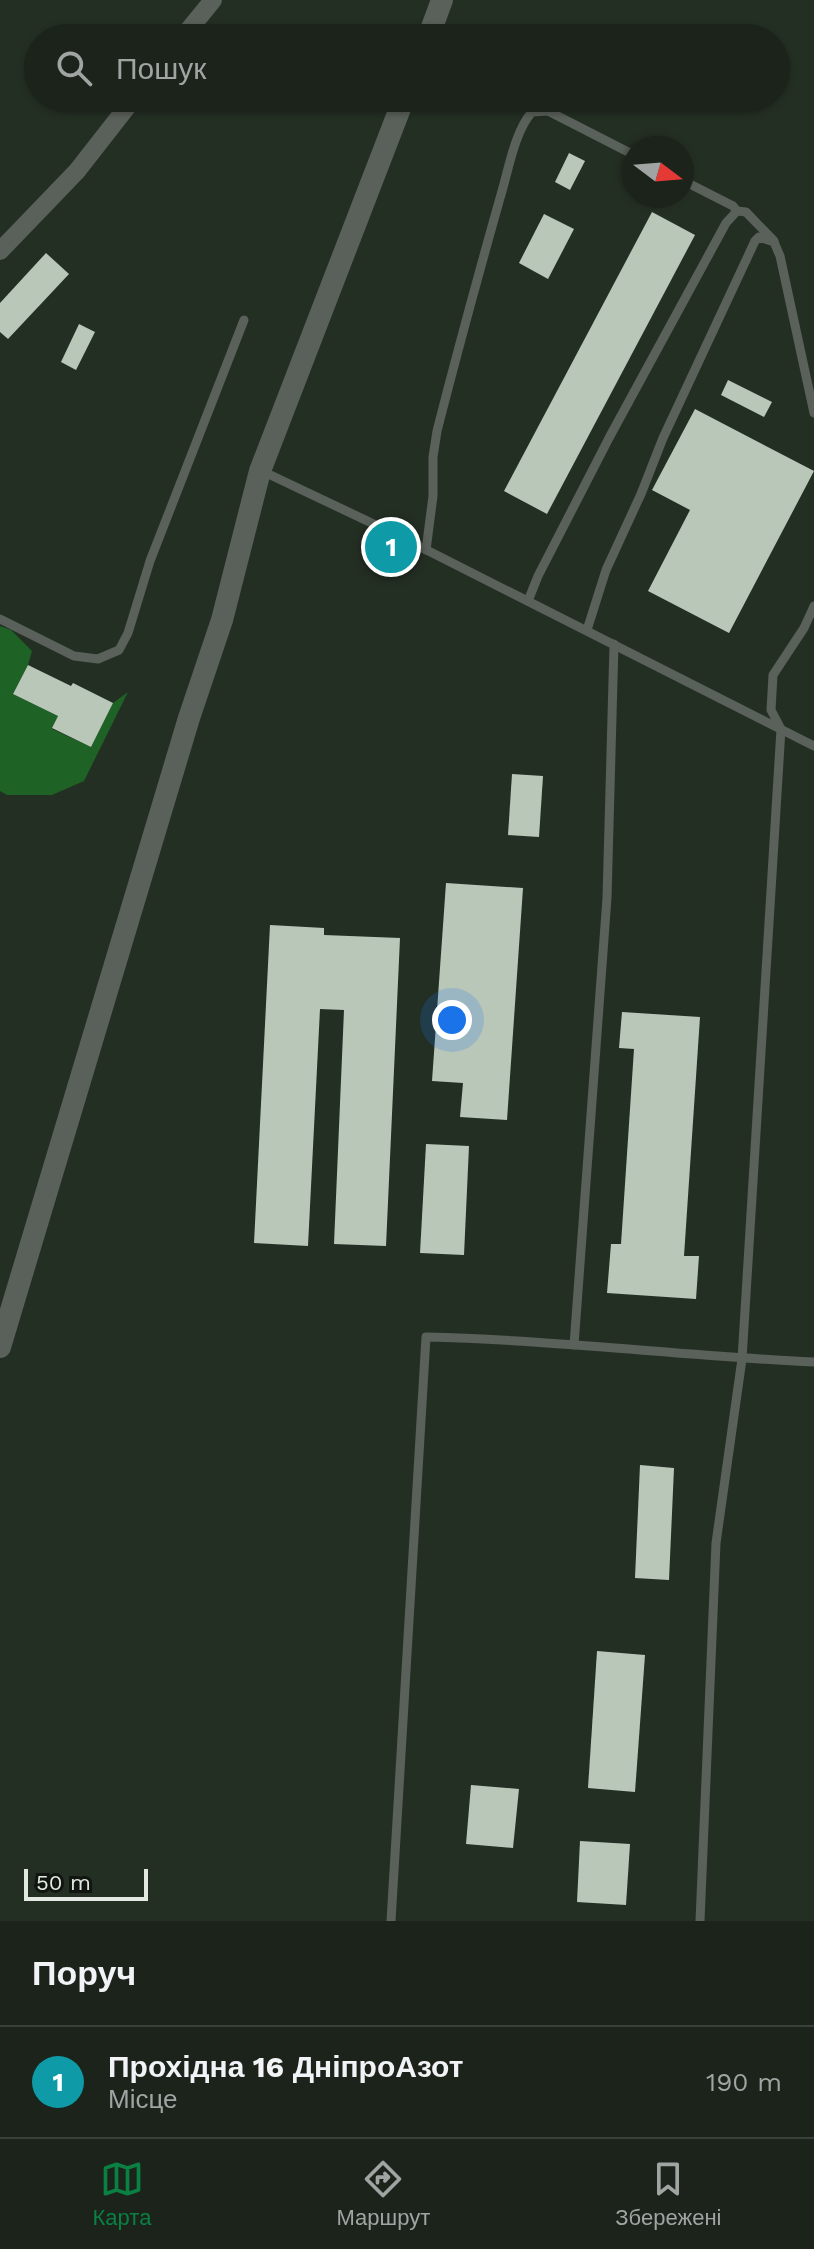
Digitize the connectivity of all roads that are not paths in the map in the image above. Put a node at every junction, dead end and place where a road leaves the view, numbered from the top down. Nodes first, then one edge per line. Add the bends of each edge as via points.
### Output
1 (213, 0) edge
2 (442, 0) edge
3 (193, 24) edge
4 (433, 24) edge
5 (123, 112) edge
6 (399, 112) edge
7 (532, 112) edge
8 (550, 112) edge
9 (622, 149) edge
10 (694, 186) edge
11 (737, 211) junction
12 (774, 242) junction
13 (0, 251) edge
14 (244, 320) dead end
15 (814, 413) edge
16 (260, 471) junction
17 (426, 550) junction
18 (528, 601) junction
19 (814, 606) edge
20 (0, 619) edge
21 (587, 630) junction
22 (614, 644) junction
23 (781, 729) junction
24 (814, 746) edge
25 (574, 1345) junction
26 (0, 1347) edge
27 (742, 1359) junction
28 (814, 1362) edge
29 (391, 1921) edge
30 (700, 1921) edge

1 - 3 street
2 - 4 street
5 - 13 street via 77,171
6 - 16 street
7 - 17 lane via 513,155 437,431
8 - 9 lane
10 - 11 lane
11 - 12 lane via 746,212
11 - 18 lane via 647,365
12 - 15 lane
12 - 21 lane via 759,237 755,241 663,438 606,570
14 - 20 lane via 119,650 98,659 74,656
16 - 17 lane
16 - 26 street via 222,620
17 - 18 lane
18 - 21 lane
19 - 23 lane via 773,675 771,710
21 - 22 lane
22 - 23 lane
22 - 25 lane via 607,898
23 - 24 lane
23 - 27 lane
25 - 27 lane
25 - 29 lane via 426,1337
27 - 28 lane
27 - 30 lane via 716,1543

